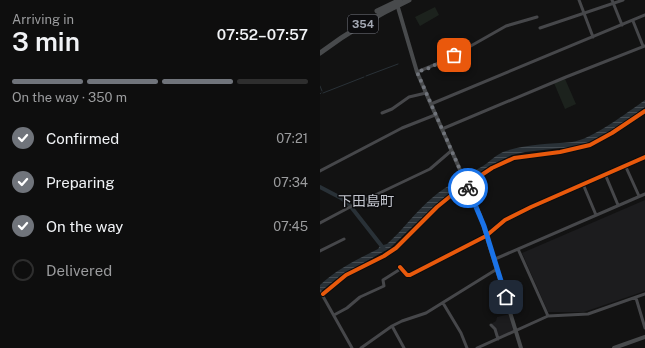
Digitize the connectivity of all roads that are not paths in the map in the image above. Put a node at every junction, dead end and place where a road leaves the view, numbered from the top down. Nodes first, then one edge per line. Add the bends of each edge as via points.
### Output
1 (409, 0) edge
2 (580, 0) edge
3 (623, 0) edge
4 (397, 2) edge
5 (613, 2) edge
6 (584, 13) junction
7 (645, 16) edge
8 (537, 17) dead end
9 (633, 21) junction
10 (622, 25) junction
11 (540, 28) dead end
12 (593, 37) junction
13 (644, 46) edge
14 (320, 49) edge
15 (320, 53) edge
16 (417, 72) junction
17 (426, 93) junction
18 (431, 104) junction
19 (382, 113) dead end
20 (435, 115) junction
21 (442, 129) junction
22 (451, 151) junction
23 (645, 157) edge
24 (625, 165) junction
25 (320, 171) edge
26 (605, 174) junction
27 (583, 184) junction
28 (645, 194) edge
29 (639, 196) junction
30 (618, 205) junction
31 (596, 215) junction
32 (320, 223) edge
33 (487, 235) junction
34 (344, 239) dead end
35 (518, 249) junction
36 (320, 251) edge
37 (494, 259) junction
38 (497, 269) junction
39 (321, 293) edge
40 (645, 294) edge
41 (636, 298) junction
42 (443, 303) junction
43 (334, 315) junction
44 (548, 316) junction
45 (491, 325) dead end
46 (392, 326) junction
47 (645, 328) edge
48 (516, 330) junction
49 (645, 337) edge
50 (498, 339) junction
51 (352, 348) edge
52 (362, 348) edge
53 (404, 348) edge
54 (467, 348) edge
55 (477, 348) edge
56 (521, 348) edge
57 (614, 348) edge

1 - 4 highway, 354
2 - 6 street
3 - 5 street
4 - 14 highway, 354 via 371,15
4 - 15 highway, 354
4 - 16 main road
5 - 6 street
5 - 10 street
6 - 11 street
6 - 12 street
7 - 9 street
8 - 16 street via 506,26 446,60
9 - 10 street
9 - 13 street
10 - 12 street
12 - 18 street
13 - 21 street
16 - 17 main road
17 - 18 main road
17 - 19 street via 411,96
18 - 20 main road
20 - 21 main road
20 - 25 street via 402,128
21 - 22 main road
22 - 32 street via 430,169
22 - 33 main road
23 - 24 street
24 - 26 street
24 - 29 street
26 - 27 street
26 - 30 street
27 - 31 street
27 - 33 street via 505,220
28 - 29 street
29 - 30 street
30 - 31 street
31 - 35 street
33 - 37 main road
33 - 43 street via 410,275 401,267 383,280 384,286 360,297
34 - 36 street
35 - 37 street
35 - 44 street
37 - 38 main road
38 - 42 street
38 - 48 main road
39 - 43 street
40 - 41 street
41 - 44 street via 588,314
41 - 47 street
42 - 46 street via 426,313
42 - 54 street
43 - 51 street
44 - 48 street
45 - 50 street
46 - 52 street
46 - 53 street
48 - 50 street
48 - 56 main road
49 - 57 main road
50 - 55 street

